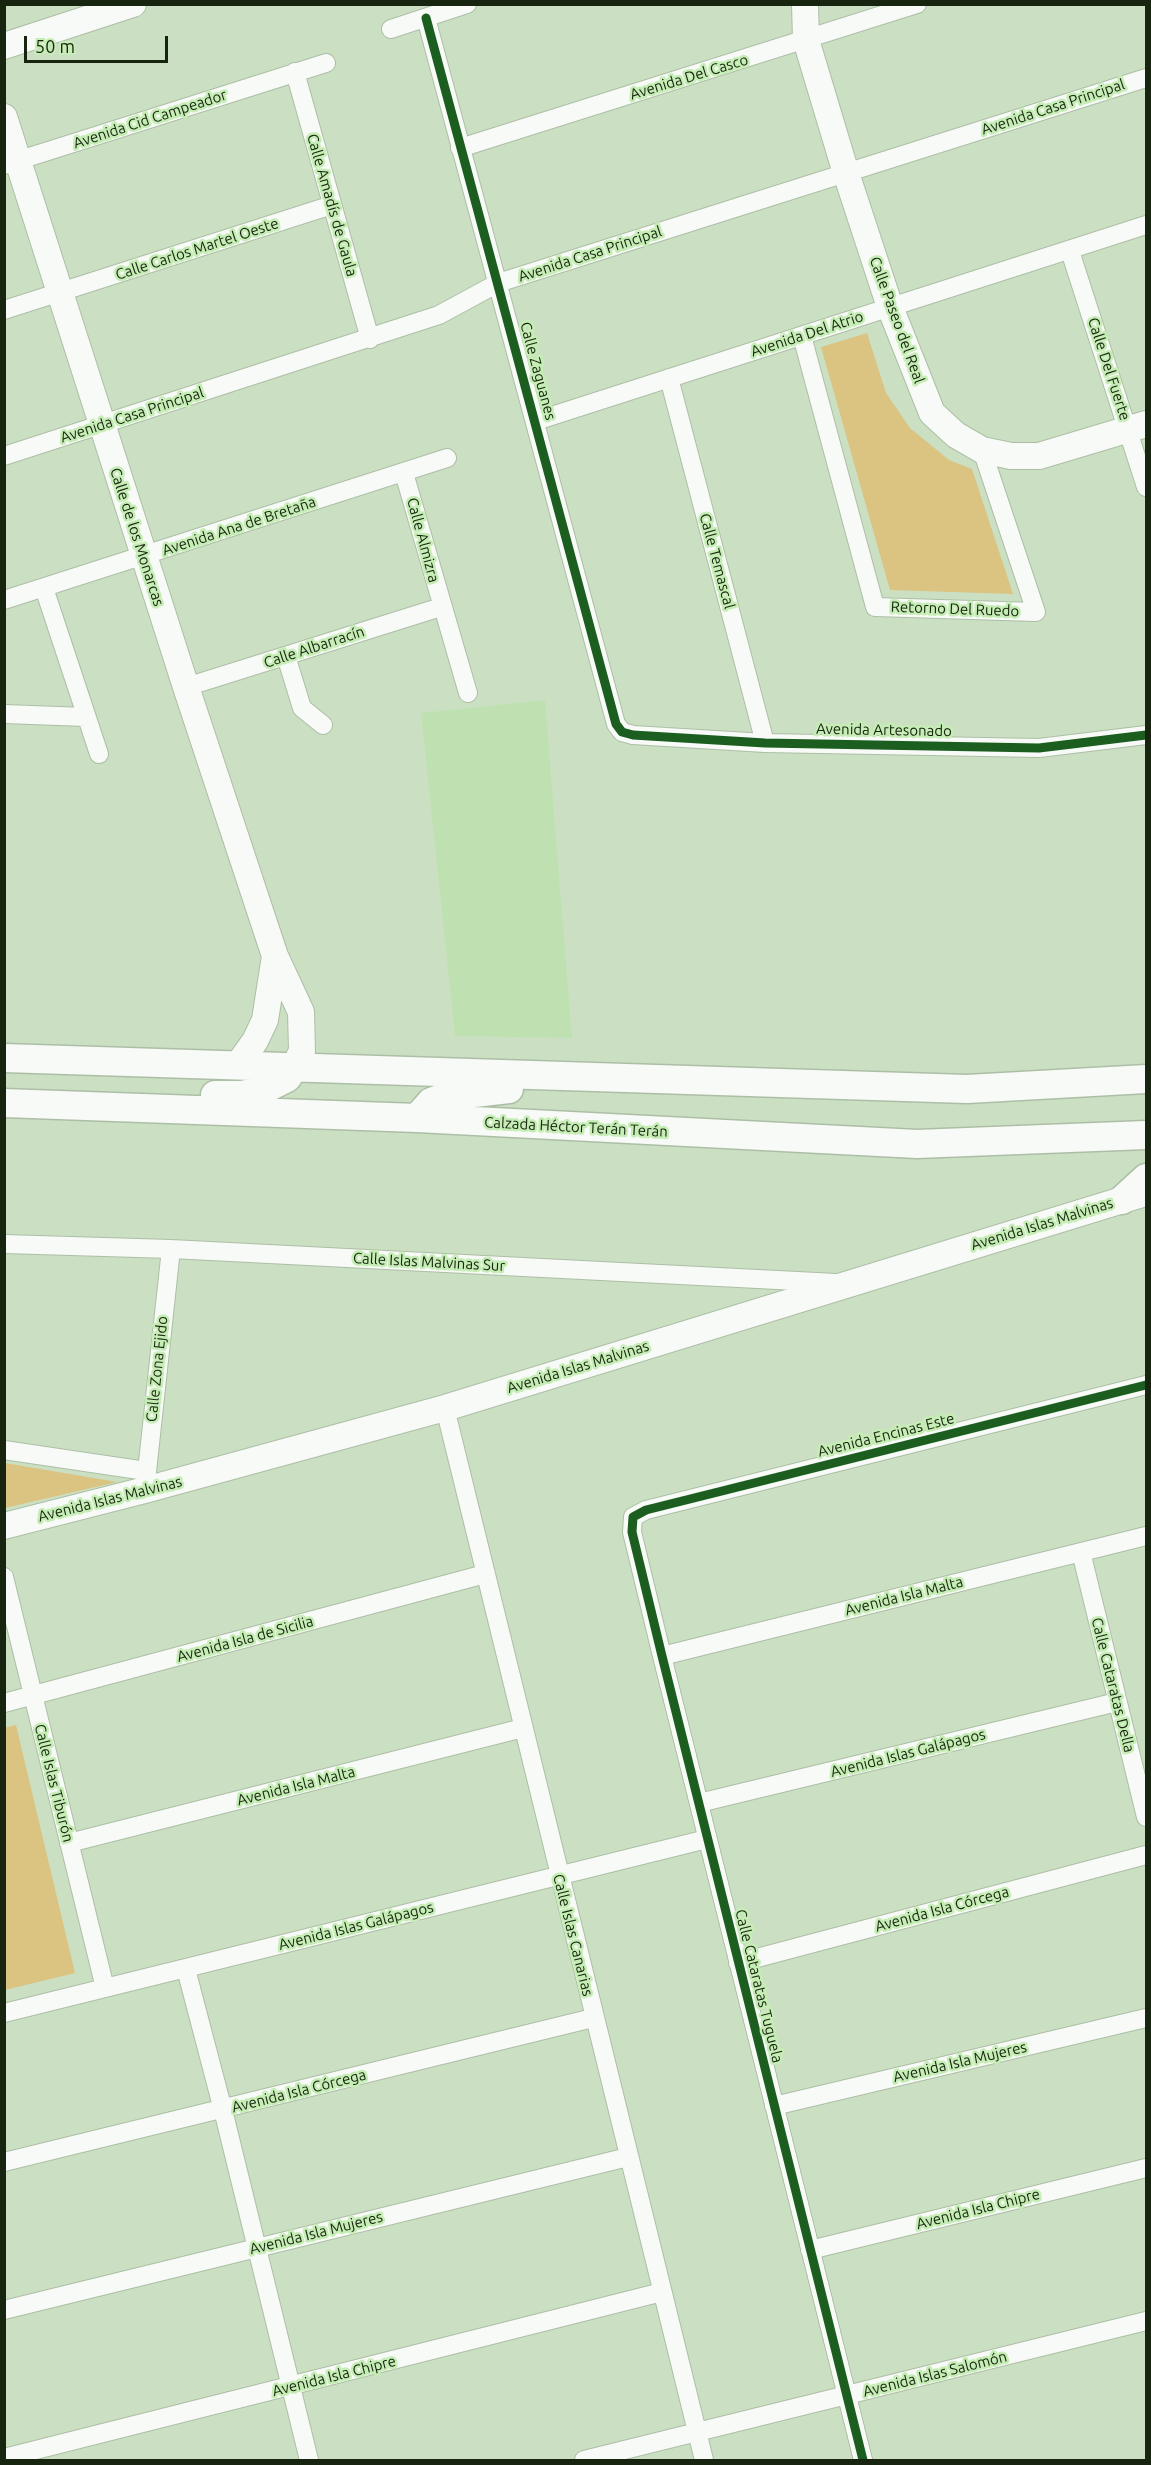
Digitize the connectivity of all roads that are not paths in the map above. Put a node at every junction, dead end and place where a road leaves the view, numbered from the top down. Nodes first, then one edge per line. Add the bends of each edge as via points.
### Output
1 (133, 4) edge
2 (467, 4) edge
3 (805, 4) edge
4 (917, 4) edge
5 (426, 18) junction
6 (391, 29) dead end
7 (806, 40) junction
8 (4, 46) edge
9 (326, 63) dead end
10 (295, 72) junction
11 (1146, 78) edge
12 (4, 117) edge
13 (460, 148) junction
14 (11, 163) edge
15 (846, 173) junction
16 (332, 205) junction
17 (1146, 225) edge
18 (1070, 251) junction
19 (498, 283) junction
20 (62, 293) junction
21 (890, 307) junction
22 (4, 310) edge
23 (802, 336) junction
24 (370, 339) junction
25 (669, 378) junction
26 (536, 421) junction
27 (102, 424) junction
28 (1138, 427) edge
29 (982, 450) junction
30 (4, 456) edge
31 (447, 458) dead end
32 (404, 473) junction
33 (1146, 486) edge
34 (143, 556) junction
35 (44, 588) junction
36 (4, 600) edge
37 (441, 607) junction
38 (286, 656) junction
39 (186, 687) junction
40 (468, 693) dead end
41 (4, 714) edge
42 (86, 717) junction
43 (323, 725) dead end
44 (622, 732) joint
45 (1146, 735) edge
46 (765, 743) junction
47 (99, 754) dead end
48 (275, 956) junction
49 (4, 1058) edge
50 (237, 1066) junction
51 (294, 1067) junction
52 (582, 1077) junction
53 (1146, 1079) edge
54 (4, 1103) edge
55 (131, 1108) junction
56 (417, 1118) junction
57 (1146, 1135) edge
58 (1146, 1178) edge
59 (1134, 1196) edge
60 (4, 1244) edge
61 (171, 1249) junction
62 (853, 1284) junction
63 (1146, 1385) edge
64 (445, 1408) junction
65 (4, 1450) edge
66 (146, 1481) junction
67 (633, 1518) joint
68 (4, 1526) edge
69 (1146, 1536) edge
70 (1081, 1552) junction
71 (485, 1574) junction
72 (4, 1577) edge
73 (662, 1656) junction
74 (33, 1696) junction
75 (1117, 1702) junction
76 (4, 1703) edge
77 (523, 1728) junction
78 (699, 1803) junction
79 (1146, 1817) edge
80 (707, 1839) junction
81 (69, 1843) junction
82 (1146, 1855) edge
83 (559, 1875) junction
84 (738, 1964) junction
85 (186, 1969) junction
86 (105, 1988) junction
87 (4, 2013) edge
88 (593, 2018) junction
89 (1146, 2018) edge
90 (774, 2106) junction
91 (223, 2110) junction
92 (628, 2157) junction
93 (4, 2162) edge
94 (1146, 2168) edge
95 (258, 2247) junction
96 (810, 2250) junction
97 (662, 2292) junction
98 (4, 2310) edge
99 (1146, 2322) edge
100 (291, 2387) junction
101 (846, 2395) junction
102 (697, 2432) junction
103 (4, 2458) edge
104 (309, 2460) edge
105 (584, 2460) edge
106 (704, 2460) edge
107 (863, 2460) edge

1 - 8 street
2 - 5 street
3 - 7 street, Calle Paseo del Real
4 - 7 street, Avenida Del Casco
5 - 6 street
5 - 13 street, Calle Zaguanes
7 - 13 street, Avenida Del Casco
7 - 15 street, Calle Paseo del Real
9 - 10 street, Avenida Cid Campeador
10 - 14 street, Avenida Cid Campeador
10 - 16 street, Calle Amadís de Gaula
11 - 15 street, Avenida Casa Principal
12 - 14 street, Calle de los Monarcas
13 - 19 street, Calle Zaguanes
14 - 20 street, Calle de los Monarcas
15 - 19 street, Avenida Casa Principal
15 - 21 street, Calle Paseo del Real
16 - 20 street, Calle Carlos Martel Oeste
16 - 24 street, Calle Amadís de Gaula
17 - 18 street, Avenida Del Atrio
18 - 21 street, Avenida Del Atrio
18 - 28 street, Calle Del Fuerte
19 - 24 street, Avenida Casa Principal via 439,315
19 - 26 street, Calle Zaguanes
20 - 22 street, Calle Carlos Martel Oeste
20 - 27 street, Calle de los Monarcas
21 - 23 street, Avenida Del Atrio
21 - 29 street, Calle Paseo del Real via 932,413 956,435
23 - 25 street, Avenida Del Atrio
23 - 29 street, Retorno Del Ruedo via 875,607 1036,612
24 - 27 street, Avenida Casa Principal
25 - 26 street, Avenida Del Atrio
25 - 46 street, Calle Temascal
26 - 44 street, Calle Zaguanes via 616,724
27 - 30 street, Avenida Casa Principal
27 - 34 street, Calle de los Monarcas
28 - 29 street, Calle Paseo del Real via 1039,456
28 - 33 street, Calle Del Fuerte
31 - 32 street, Avenida Ana de Bretaña
32 - 34 street, Avenida Ana de Bretaña
32 - 37 street, Calle Almizra
34 - 35 street, Avenida Ana de Bretaña
34 - 39 street, Calle de los Monarcas
35 - 36 street, Avenida Ana de Bretaña
35 - 42 street
37 - 38 street, Calle Albarracín
37 - 40 street, Calle Almizra
38 - 39 street, Calle Albarracín
38 - 43 street via 302,708
39 - 48 street, Calle de los Monarcas
41 - 42 street
42 - 47 street
44 - 46 street, Avenida Artesonado
45 - 46 street, Avenida Artesonado via 1039,748
48 - 50 street, Calle de los Monarcas via 265,1020
48 - 51 street, Calle de los Monarcas via 301,1012 302,1051
49 - 50 main road
50 - 51 main road
51 - 52 main road
51 - 55 main road via 287,1078 261,1091 242,1095 175,1095
52 - 53 main road via 968,1089
52 - 56 main road via 448,1096 431,1102
54 - 55 main road, Calzada Héctor Terán Terán
55 - 56 main road, Calzada Héctor Terán Terán
56 - 57 main road, Calzada Héctor Terán Terán via 917,1144
58 - 59 main road
59 - 62 street, Avenida Islas Malvinas
60 - 61 street, Calle Islas Malvinas Sur
61 - 62 street, Calle Islas Malvinas Sur
61 - 66 street, Calle Zona Ejido
62 - 64 street, Avenida Islas Malvinas
63 - 67 street, Avenida Encinas Este via 646,1510
64 - 66 street, Avenida Islas Malvinas
64 - 71 street, Calle Islas Canarias
65 - 66 street
66 - 68 street, Avenida Islas Malvinas
67 - 73 street, Calle Cataratas Tuguela via 632,1532
69 - 70 street, Avenida Isla Malta
70 - 73 street, Avenida Isla Malta
70 - 75 street, Calle Cataratas Della
71 - 74 street, Avenida Isla de Sicilia
71 - 77 street, Calle Islas Canarias
72 - 74 street, Calle Islas Tiburón
73 - 78 street, Calle Cataratas Tuguela
74 - 76 street, Avenida Isla de Sicilia
74 - 81 street, Calle Islas Tiburón
75 - 78 street, Avenida Islas Galápagos
75 - 79 street, Calle Cataratas Della
77 - 81 street, Avenida Isla Malta
77 - 83 street, Calle Islas Canarias
78 - 80 street, Calle Cataratas Tuguela
80 - 83 street, Avenida Islas Galápagos
80 - 84 street, Calle Cataratas Tuguela
81 - 86 street, Calle Islas Tiburón
82 - 84 street, Avenida Isla Córcega
83 - 85 street, Avenida Islas Galápagos
83 - 88 street, Calle Islas Canarias
84 - 90 street, Calle Cataratas Tuguela
85 - 86 street, Avenida Islas Galápagos
85 - 91 street
86 - 87 street, Avenida Islas Galápagos
88 - 91 street, Avenida Isla Córcega
88 - 92 street, Calle Islas Canarias
89 - 90 street, Avenida Isla Mujeres
90 - 96 street, Calle Cataratas Tuguela
91 - 93 street, Avenida Isla Córcega
91 - 95 street
92 - 95 street, Avenida Isla Mujeres
92 - 97 street, Calle Islas Canarias
94 - 96 street, Avenida Isla Chipre
95 - 98 street, Avenida Isla Mujeres
95 - 100 street
96 - 101 street, Calle Cataratas Tuguela
97 - 100 street, Avenida Isla Chipre
97 - 102 street, Calle Islas Canarias
99 - 101 street, Avenida Islas Salomón
100 - 103 street, Avenida Isla Chipre
100 - 104 street
101 - 102 street, Avenida Islas Salomón
101 - 107 street, Calle Cataratas Tuguela
102 - 105 street, Avenida Islas Salomón
102 - 106 street, Calle Islas Canarias

